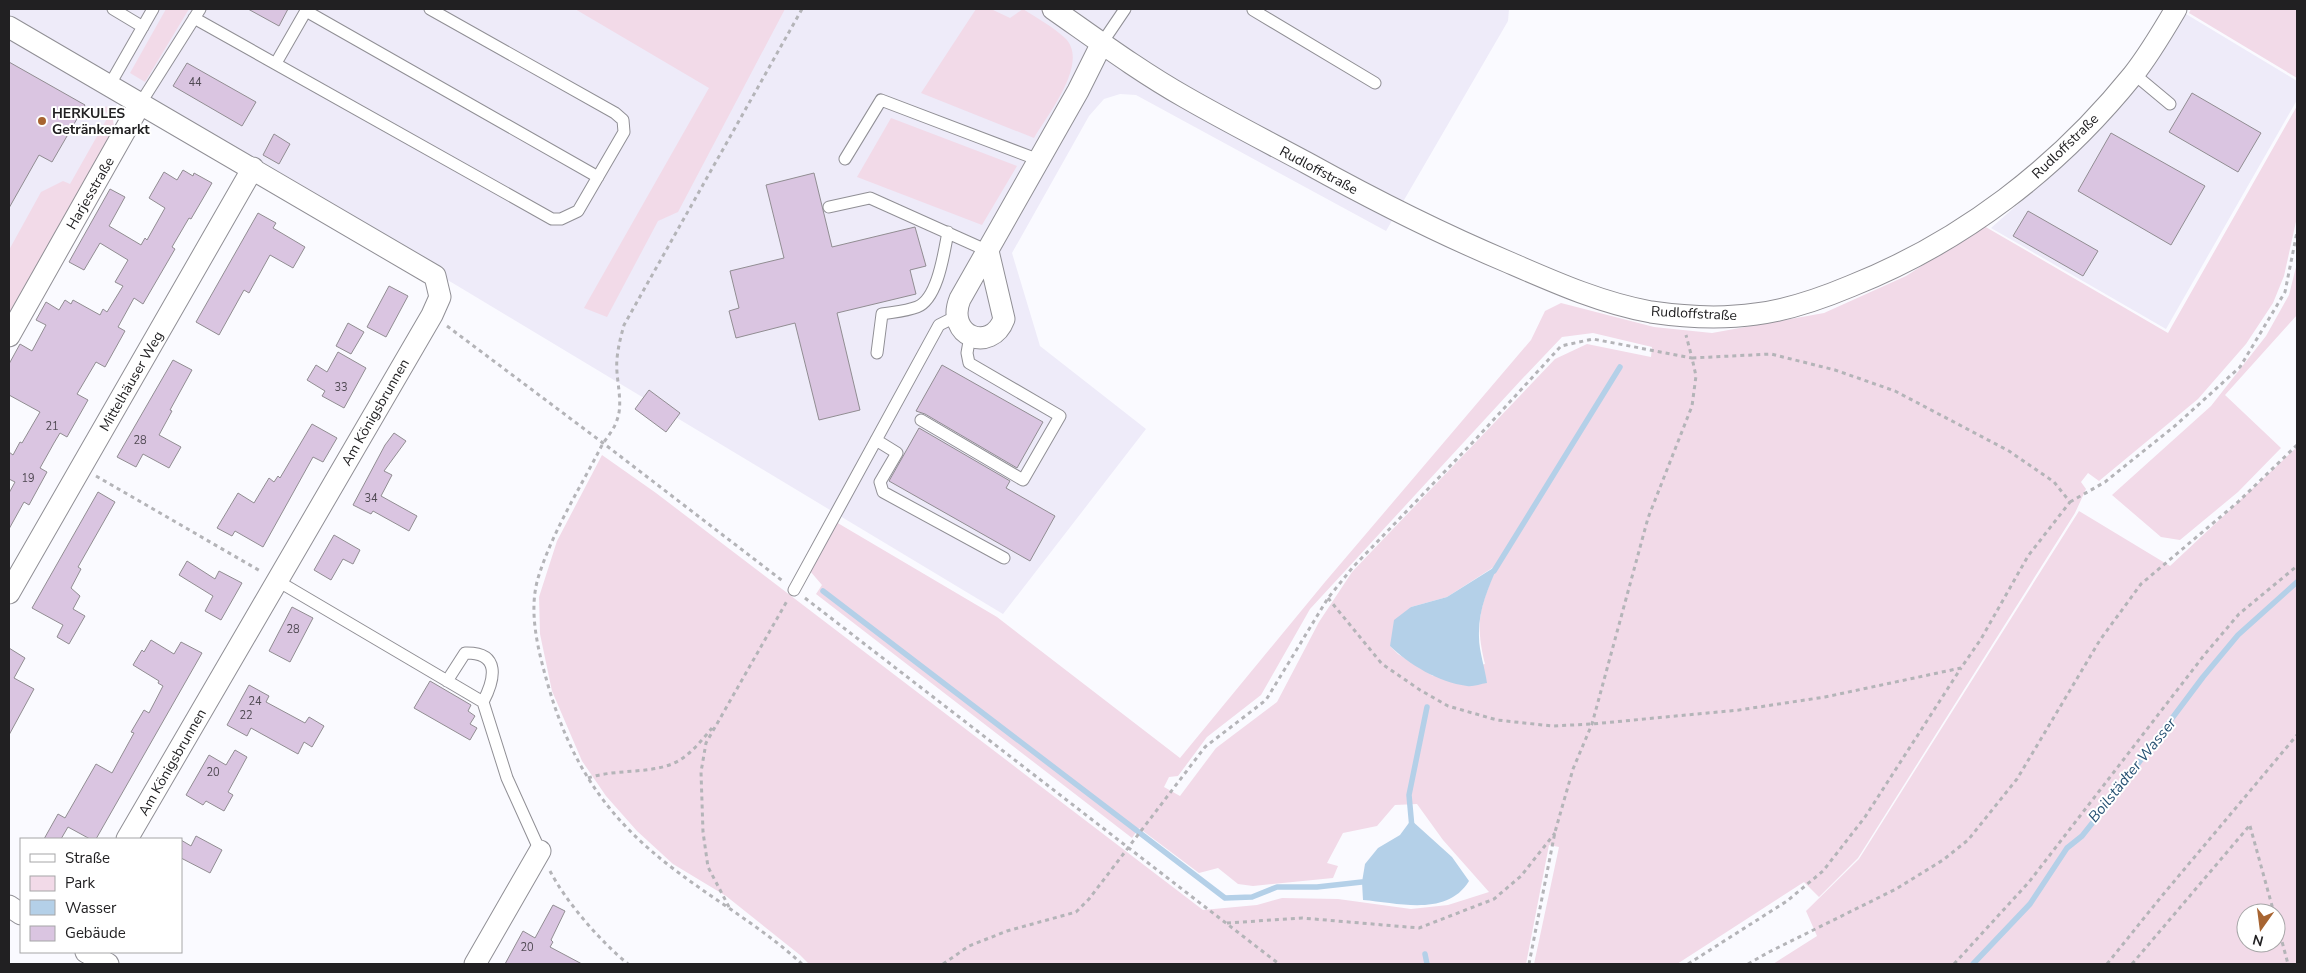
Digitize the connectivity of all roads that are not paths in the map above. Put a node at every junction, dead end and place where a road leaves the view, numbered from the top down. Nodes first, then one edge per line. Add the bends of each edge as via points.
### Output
1 (113, 9) edge
2 (153, 9) edge
3 (430, 9) edge
4 (1053, 9) edge
5 (1125, 9) edge
6 (1252, 9) edge
7 (2176, 9) edge
8 (306, 10) edge
9 (197, 14) edge
10 (9, 27) edge
11 (143, 27) junction
12 (1102, 43) junction
13 (276, 64) junction
14 (2134, 74) junction
15 (1375, 84) dead end
16 (109, 86) junction
17 (140, 104) junction
18 (2170, 104) dead end
19 (845, 160) dead end
20 (1039, 160) junction
21 (253, 168) junction
22 (598, 177) junction
23 (830, 207) dead end
24 (948, 232) junction
25 (988, 251) junction
26 (957, 316) junction
27 (9, 336) edge
28 (970, 336) junction
29 (878, 353) dead end
30 (921, 420) dead end
31 (876, 440) junction
32 (1004, 558) dead end
33 (276, 580) junction
34 (794, 590) road end
35 (9, 593) edge
36 (447, 681) junction
37 (483, 702) junction
38 (128, 838) edge
39 (540, 851) joint
40 (9, 906) edge
41 (20, 913) edge
42 (88, 953) edge
43 (108, 964) edge
44 (475, 964) edge

1 - 11 lane
2 - 11 lane
3 - 22 lane via 619,117 625,127 624,132
4 - 12 street, Rudloffstraße
5 - 12 lane
6 - 15 lane
7 - 14 street, Rudloffstraße
8 - 13 lane
8 - 22 lane
9 - 13 lane
9 - 17 lane
10 - 16 street
11 - 16 lane
12 - 14 street, Rudloffstraße via 1182,96 1366,195 1474,248 1617,305 1718,317 1754,314 1812,302 1930,249 1979,219 2044,169
12 - 20 street
13 - 22 lane via 552,218 569,217 578,211
14 - 18 lane
16 - 17 street
17 - 21 street, Am Königsbrunnen
17 - 27 street, Harjesstraße
19 - 20 lane via 881,100
20 - 25 street
21 - 33 street, Am Königsbrunnen via 435,276 440,297
21 - 35 street, Mittelhäuser Weg
23 - 24 lane via 870,198
24 - 25 lane
24 - 29 lane via 939,274 927,301 918,307 882,314
25 - 26 street via 956,307
25 - 28 street via 1004,319 1002,326 989,337
26 - 28 street via 962,330
26 - 31 lane via 939,325
28 - 30 lane via 966,353 969,363 1060,416 1024,480
31 - 32 lane via 897,453 880,482 883,492
31 - 34 lane
33 - 36 lane
33 - 38 street, Am Königsbrunnen
36 - 37 lane
36 - 37 lane via 465,653 478,653 488,660 492,668 493,680
37 - 39 lane via 507,778
39 - 44 street
40 - 41 street
42 - 43 street

